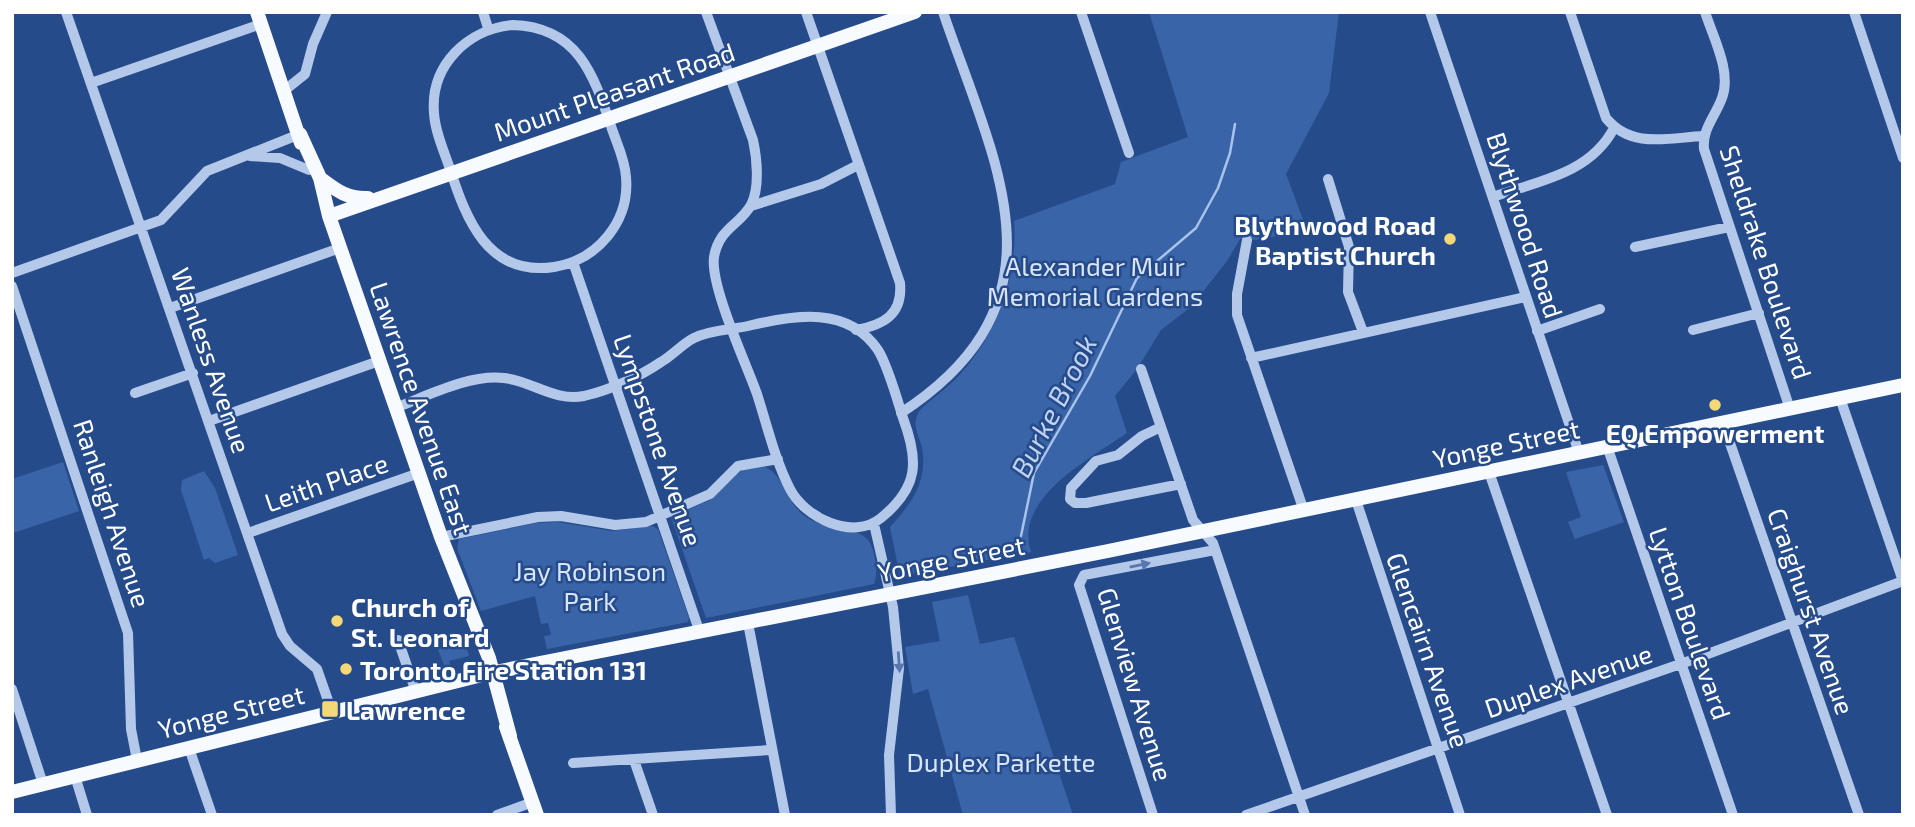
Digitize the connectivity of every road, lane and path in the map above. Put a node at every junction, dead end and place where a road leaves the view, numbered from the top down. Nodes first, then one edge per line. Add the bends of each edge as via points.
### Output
1 (66, 12) edge
2 (327, 12) edge
3 (483, 12) edge
4 (706, 12) edge
5 (806, 12) edge
6 (915, 12) edge
7 (943, 12) edge
8 (1080, 12) edge
9 (1430, 12) edge
10 (1570, 12) edge
11 (1705, 12) edge
12 (1854, 12) edge
13 (259, 18) edge
14 (488, 28) junction
15 (817, 46) junction
16 (731, 76) junction
17 (91, 83) junction
18 (285, 90) junction
19 (609, 120) junction
20 (1614, 128) junction
21 (300, 134) junction
22 (1703, 136) junction
23 (1129, 153) dead end
24 (243, 156) junction
25 (1903, 158) edge
26 (858, 165) junction
27 (451, 173) junction
28 (314, 174) junction
29 (1328, 179) dead end
30 (380, 197) junction
31 (1493, 197) junction
32 (751, 206) junction
33 (329, 216) junction
34 (1729, 227) junction
35 (142, 228) junction
36 (1247, 240) dead end
37 (1635, 247) dead end
38 (340, 248) junction
39 (573, 262) junction
40 (12, 273) edge
41 (12, 286) edge
42 (1526, 297) junction
43 (170, 308) junction
44 (1600, 309) dead end
45 (1759, 313) junction
46 (881, 325) junction
47 (734, 330) junction
48 (856, 330) junction
49 (1693, 330) dead end
50 (1536, 331) junction
51 (1363, 332) junction
52 (878, 350) junction
53 (1251, 358) junction
54 (379, 361) junction
55 (1141, 369) dead end
56 (193, 373) junction
57 (616, 384) junction
58 (1903, 386) edge
59 (135, 393) dead end
60 (1840, 398) junction
61 (395, 408) junction
62 (1790, 409) junction
63 (901, 413) junction
64 (209, 421) junction
65 (1723, 423) junction
66 (1161, 427) junction
67 (1607, 446) junction
68 (1579, 453) junction
69 (778, 459) junction
70 (1489, 472) junction
71 (419, 474) junction
72 (1181, 484) junction
73 (1356, 500) junction
74 (1304, 511) junction
75 (660, 514) junction
76 (874, 524) junction
77 (1203, 532) junction
78 (248, 533) junction
79 (441, 537) junction
80 (1215, 550) junction
81 (1903, 581) edge
82 (891, 594) junction
83 (748, 623) junction
84 (1792, 623) junction
85 (700, 632) junction
86 (398, 640) dead end
87 (1681, 664) junction
88 (490, 673) junction
89 (12, 689) edge
90 (416, 692) junction
91 (1568, 704) junction
92 (332, 712) junction
93 (189, 748) junction
94 (770, 750) junction
95 (1438, 750) junction
96 (138, 760) junction
97 (634, 760) junction
98 (573, 764) dead end
99 (75, 776) junction
100 (43, 784) junction
101 (12, 792) edge
102 (1299, 797) junction
103 (535, 808) edge
104 (87, 815) edge
105 (212, 815) edge
106 (497, 815) edge
107 (653, 815) edge
108 (785, 815) edge
109 (891, 815) edge
110 (1153, 815) edge
111 (1246, 815) edge
112 (1305, 815) edge
113 (1460, 815) edge
114 (1607, 815) edge
115 (1733, 815) edge
116 (1859, 815) edge

1 - 17 street, Wanless Avenue
2 - 18 street via 305,74
3 - 14 street
4 - 16 street
5 - 15 street
6 - 15 main road, Mount Pleasant Road
7 - 63 street via 1000,178 1007,253 998,298 976,343 943,382
8 - 23 street
9 - 31 street, Blythwood Road
10 - 20 street via 1606,118
11 - 22 street, Sheldrake Boulevard via 1726,84
12 - 25 street
13 - 17 street
13 - 18 main road, Lawrence Avenue East
14 - 19 street via 513,24 539,27 564,40 585,62
14 - 27 street via 450,57 435,91 435,123
15 - 16 main road, Mount Pleasant Road
15 - 26 street
16 - 19 main road, Mount Pleasant Road
16 - 32 street via 754,145
17 - 35 street, Wanless Avenue
18 - 21 main road, Lawrence Avenue East
19 - 27 main road, Mount Pleasant Road
19 - 39 street via 624,164 625,202 605,240
20 - 22 street via 1647,140
20 - 31 street via 1595,156 1576,169
21 - 24 street
21 - 28 main road, Lawrence Avenue East
22 - 34 street, Sheldrake Boulevard
24 - 28 street via 280,158
24 - 35 street via 207,171 169,214
26 - 32 street via 821,184
26 - 46 street via 900,283 897,306
27 - 30 main road, Mount Pleasant Road
27 - 39 street via 472,227 490,249 532,267
28 - 30 main road via 354,198
28 - 33 main road, Lawrence Avenue East
29 - 51 street via 1347,238 1348,292
30 - 33 main road, Mount Pleasant Road
31 - 42 street, Blythwood Road
32 - 47 street via 725,231 714,260
33 - 38 main road, Lawrence Avenue East
34 - 37 street
34 - 45 street, Sheldrake Boulevard
35 - 40 street
35 - 43 street, Wanless Avenue
36 - 53 street via 1236,305
38 - 43 street
38 - 54 main road, Lawrence Avenue East
39 - 57 street, Lympstone Avenue
41 - 96 street, Ranleigh Avenue via 128,633 131,729
42 - 50 street, Blythwood Road
42 - 51 street
43 - 56 street, Wanless Avenue
44 - 50 street
45 - 49 street
45 - 62 street, Sheldrake Boulevard
46 - 48 street
46 - 52 street
47 - 48 street via 803,315 825,317
47 - 57 street via 695,337 649,369
47 - 69 street
48 - 52 street
50 - 68 street, Blythwood Road
51 - 53 street
52 - 63 street
53 - 74 street
54 - 61 main road, Lawrence Avenue East
54 - 64 street
55 - 66 street
56 - 59 street
56 - 64 street, Wanless Avenue
57 - 61 street via 584,396 564,397 519,381 486,378
57 - 75 street, Lympstone Avenue
58 - 60 main road, Yonge Street
60 - 62 main road, Yonge Street
60 - 81 street
61 - 71 main road, Lawrence Avenue East
62 - 65 main road, Yonge Street
63 - 76 street via 913,448 913,475 899,502
64 - 78 street, Wanless Avenue
65 - 67 main road, Yonge Street
65 - 84 street, Craighurst Avenue
66 - 72 street
66 - 72 street via 1118,455 1096,461 1070,488 1070,499 1086,503
67 - 68 main road, Yonge Street
67 - 87 street, Lytton Boulevard
68 - 70 main road, Yonge Street
69 - 75 street via 738,466 710,494
69 - 76 street via 792,494 814,516 840,525
70 - 73 main road, Yonge Street
70 - 91 street
71 - 78 street, Leith Place
71 - 79 main road, Lawrence Avenue East
72 - 77 street via 1193,520
73 - 74 main road, Yonge Street
73 - 95 street, Glencairn Avenue
74 - 77 main road, Yonge Street
75 - 79 street via 622,525 538,517
75 - 85 street, Lympstone Avenue
76 - 82 street
77 - 80 street
77 - 82 main road, Yonge Street
78 - 92 street, Wanless Avenue via 285,639 317,669
79 - 88 main road, Lawrence Avenue East
80 - 102 street
110 -> 80 street, Glenview Avenue via 1079,585 1084,575
81 - 84 street, Duplex Avenue
82 - 83 main road, Yonge Street
82 -> 109 street via 900,682 889,755
83 - 85 main road, Yonge Street
83 - 94 street
84 - 87 street, Duplex Avenue
84 - 116 street, Craighurst Avenue
85 - 88 main road, Yonge Street
86 - 90 street
87 - 91 street, Duplex Avenue
87 - 115 street, Lytton Boulevard
88 - 90 main road, Yonge Street
88 - 103 main road, Lawrence Avenue East
89 - 100 street
90 - 92 main road, Yonge Street
91 - 95 street, Duplex Avenue
91 - 114 street
92 - 93 main road, Yonge Street
93 - 96 main road, Yonge Street
93 - 105 street
94 - 97 street
94 - 108 street
95 - 102 street, Duplex Avenue
95 - 113 street, Glencairn Avenue
96 - 99 main road, Yonge Street
97 - 98 street
97 - 107 street
99 - 100 main road, Yonge Street
99 - 104 street
100 - 101 main road, Yonge Street
102 - 111 street, Duplex Avenue
102 - 112 street
103 - 106 street

